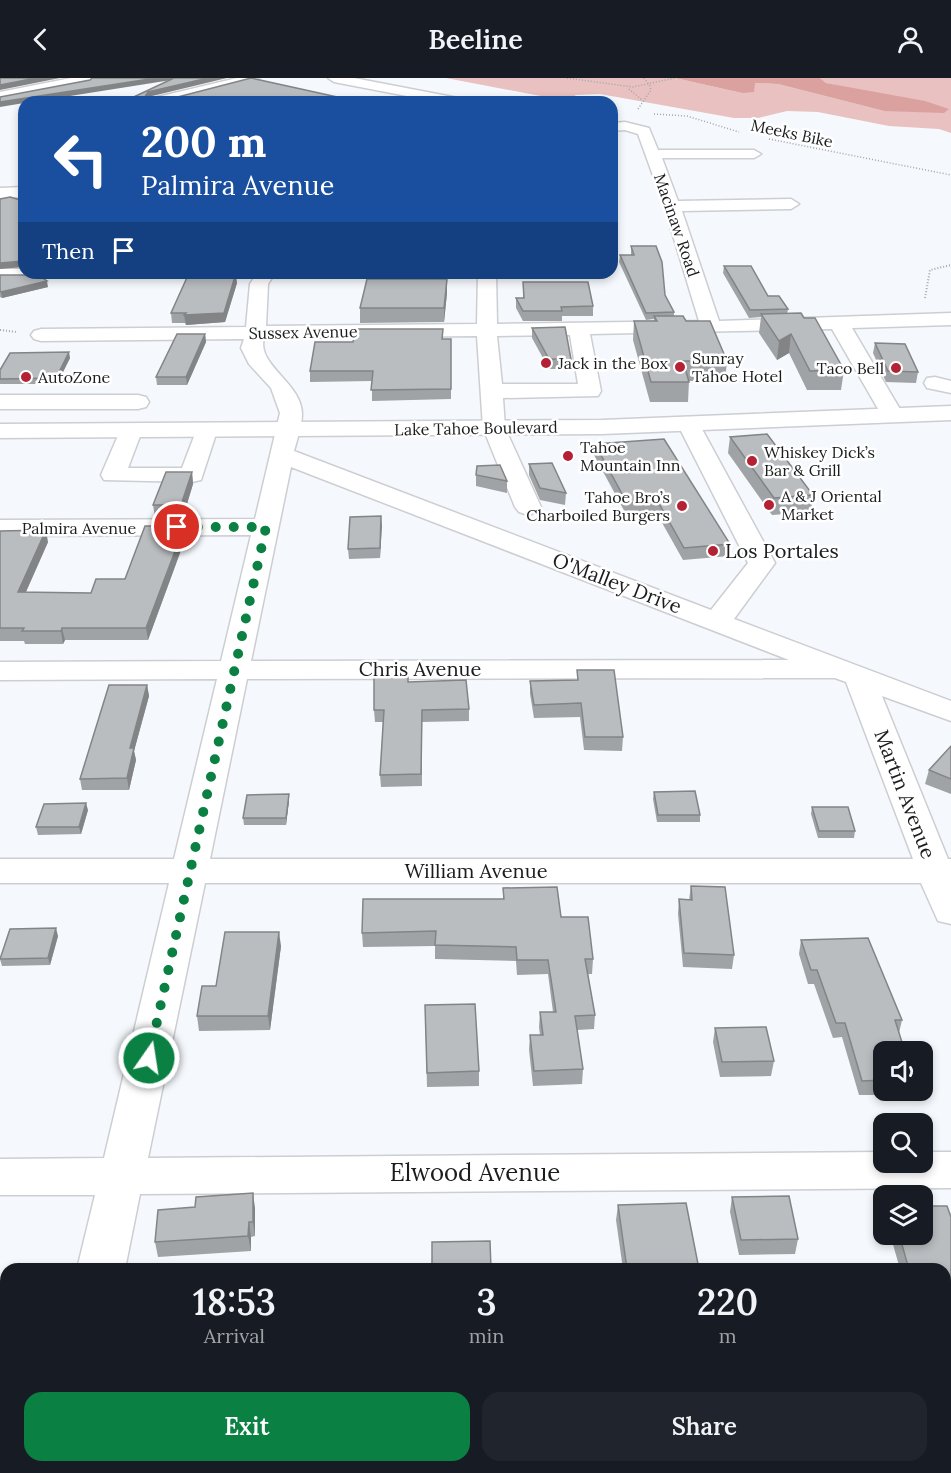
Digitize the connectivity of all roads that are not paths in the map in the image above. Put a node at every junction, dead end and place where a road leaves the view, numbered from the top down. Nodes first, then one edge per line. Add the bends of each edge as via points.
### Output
1 (90, 78) edge
2 (253, 78) edge
3 (334, 78) edge
4 (383, 88) junction
5 (0, 96) edge
6 (179, 96) edge
7 (351, 96) dead end
8 (426, 96) edge
9 (618, 128) edge
10 (653, 154) junction
11 (754, 154) dead end
12 (18, 192) edge
13 (0, 194) edge
14 (791, 204) dead end
15 (672, 206) junction
16 (0, 274) edge
17 (18, 274) edge
18 (262, 279) edge
19 (487, 279) edge
20 (951, 319) edge
21 (838, 323) junction
22 (711, 327) junction
23 (579, 328) junction
24 (487, 330) junction
25 (256, 332) junction
26 (41, 335) dead end
27 (491, 391) junction
28 (0, 402) edge
29 (73, 402) junction
30 (138, 402) dead end
31 (951, 413) edge
32 (893, 416) junction
33 (689, 425) junction
34 (494, 428) junction
35 (0, 431) edge
36 (59, 431) junction
37 (130, 431) junction
38 (206, 431) junction
39 (284, 442) junction
40 (528, 507) dead end
41 (266, 527) junction
42 (0, 528) edge
43 (717, 621) junction
44 (234, 669) junction
45 (0, 672) edge
46 (849, 672) junction
47 (951, 712) edge
48 (0, 871) edge
49 (943, 871) edge
50 (191, 872) junction
51 (951, 912) edge
52 (951, 1170) edge
53 (123, 1175) junction
54 (0, 1177) edge
55 (102, 1263) edge

1 - 5 main road
2 - 6 main road
3 - 4 main road
4 - 7 main road
4 - 8 main road
9 - 10 main road, Macinaw Road via 644,130
10 - 11 main road
10 - 15 main road, Macinaw Road
12 - 13 main road
14 - 15 main road
15 - 22 main road, Macinaw Road
16 - 17 main road
18 - 25 main road
19 - 24 main road
20 - 21 main road, Sussex Avenue
21 - 22 main road, Sussex Avenue
21 - 32 main road
22 - 23 main road, Sussex Avenue
23 - 24 main road, Sussex Avenue
23 - 27 main road via 590,391
24 - 25 main road, Sussex Avenue
24 - 27 main road
25 - 26 main road, Sussex Avenue
25 - 39 main road via 251,348 255,360 281,386 291,413
27 - 34 main road
28 - 29 main road
29 - 30 main road
29 - 36 main road
31 - 32 main road, Lake Tahoe Boulevard
32 - 33 main road, Lake Tahoe Boulevard
33 - 34 main road, Lake Tahoe Boulevard
33 - 43 main road via 762,563
34 - 39 main road, Lake Tahoe Boulevard
34 - 40 main road
35 - 36 main road, Lake Tahoe Boulevard
36 - 37 main road, Lake Tahoe Boulevard
37 - 38 main road, Lake Tahoe Boulevard
37 - 38 main road via 113,475 192,475
38 - 39 main road, Lake Tahoe Boulevard
39 - 41 main road
39 - 43 main road, O'Malley Drive
41 - 42 main road, Palmira Avenue
41 - 44 main road
43 - 46 main road, O'Malley Drive
44 - 45 main road, Chris Avenue
44 - 46 main road, Chris Avenue
44 - 50 main road
46 - 47 main road, O'Malley Drive
46 - 49 main road, Martin Avenue
48 - 50 main road, William Avenue
49 - 50 main road, William Avenue
49 - 51 main road, Martin Avenue
50 - 53 main road
52 - 53 main road, Elwood Avenue
53 - 54 main road, Elwood Avenue
53 - 55 main road

